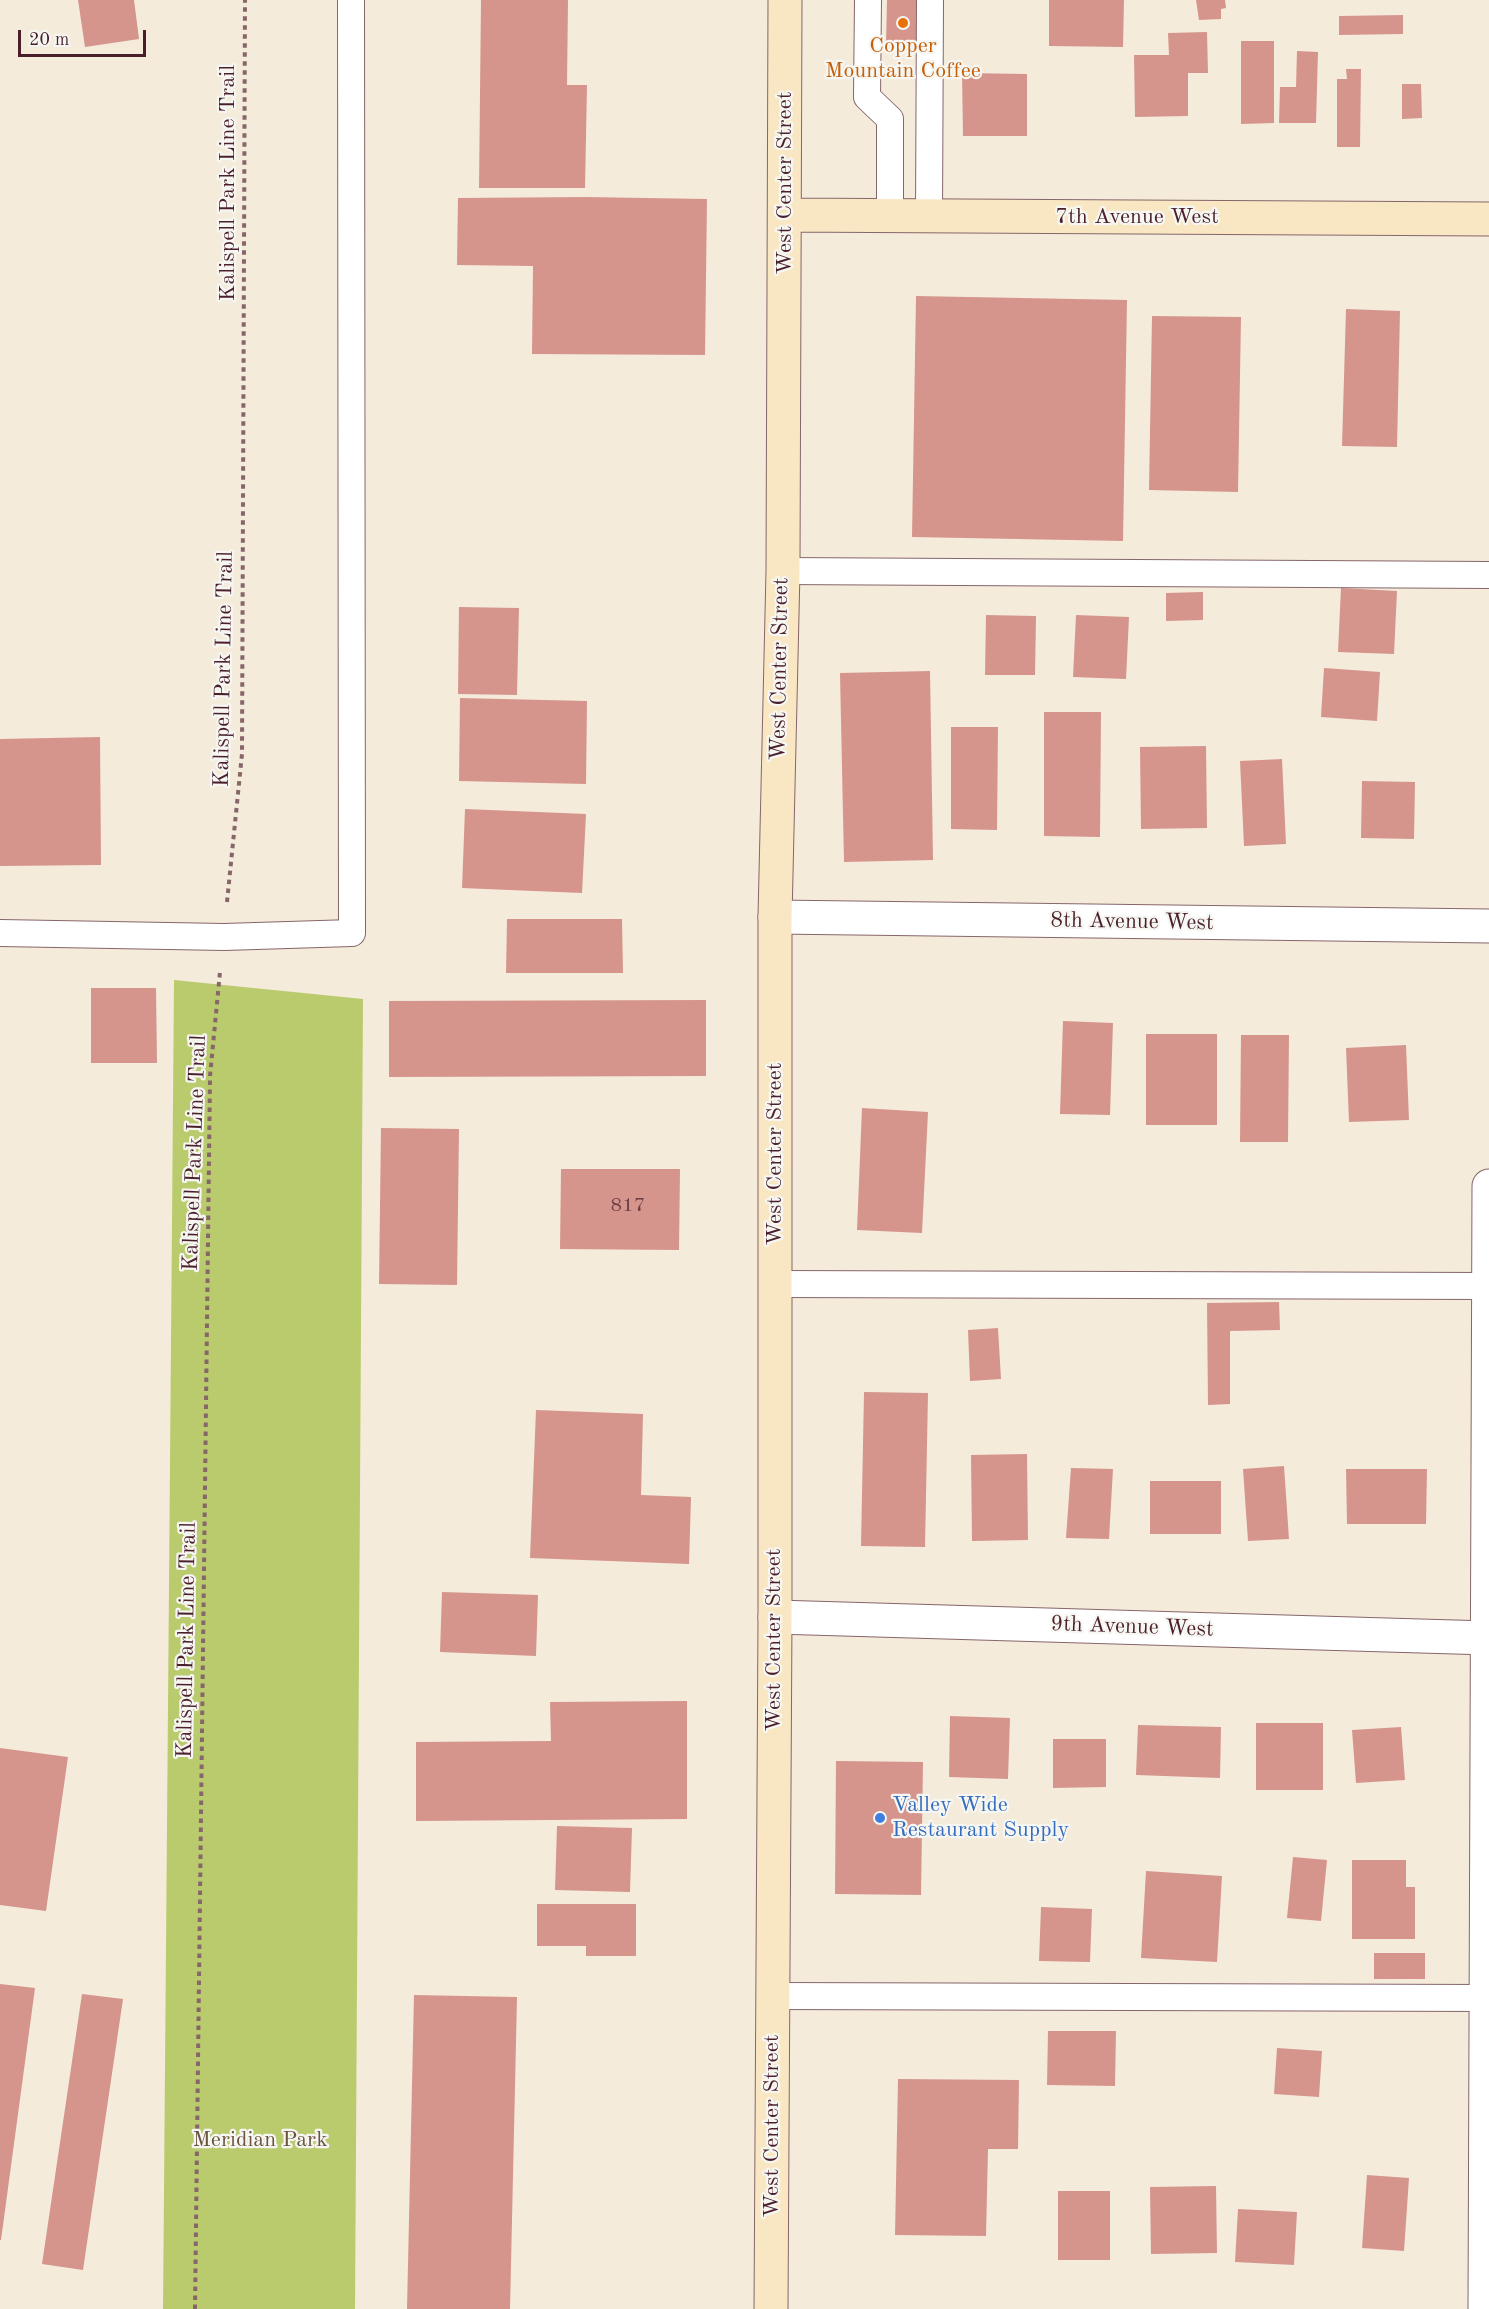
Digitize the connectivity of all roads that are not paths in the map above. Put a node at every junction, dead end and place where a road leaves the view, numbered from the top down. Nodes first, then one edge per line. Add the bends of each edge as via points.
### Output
1 (351, 0) edge
2 (785, 0) edge
3 (868, 0) edge
4 (930, 0) edge
5 (785, 215) junction
6 (890, 215) junction
7 (929, 216) junction
8 (1489, 219) edge
9 (783, 571) junction
10 (1489, 575) edge
11 (775, 917) junction
12 (1489, 927) edge
13 (0, 933) edge
14 (1489, 1186) edge
15 (775, 1284) junction
16 (1488, 1286) edge
17 (775, 1617) junction
18 (1488, 1638) edge
19 (773, 1996) junction
20 (1488, 1998) edge
21 (771, 2309) edge
22 (1485, 2309) edge

1 - 13 lane via 352,933 224,937
2 - 5 street, West Center Street
3 - 6 lane via 867,97 890,120
4 - 7 lane
5 - 6 street, 7th Avenue West
5 - 9 street, West Center Street
6 - 7 street, 7th Avenue West
7 - 8 street, 7th Avenue West
9 - 10 lane
9 - 11 street, West Center Street
11 - 12 street, 8th Avenue West
11 - 15 street, West Center Street
14 - 16 street
15 - 16 lane
15 - 17 street, West Center Street
16 - 18 street
17 - 18 street, 9th Avenue West
17 - 19 street, West Center Street
18 - 20 street
19 - 20 lane
19 - 21 street, West Center Street
20 - 22 street

